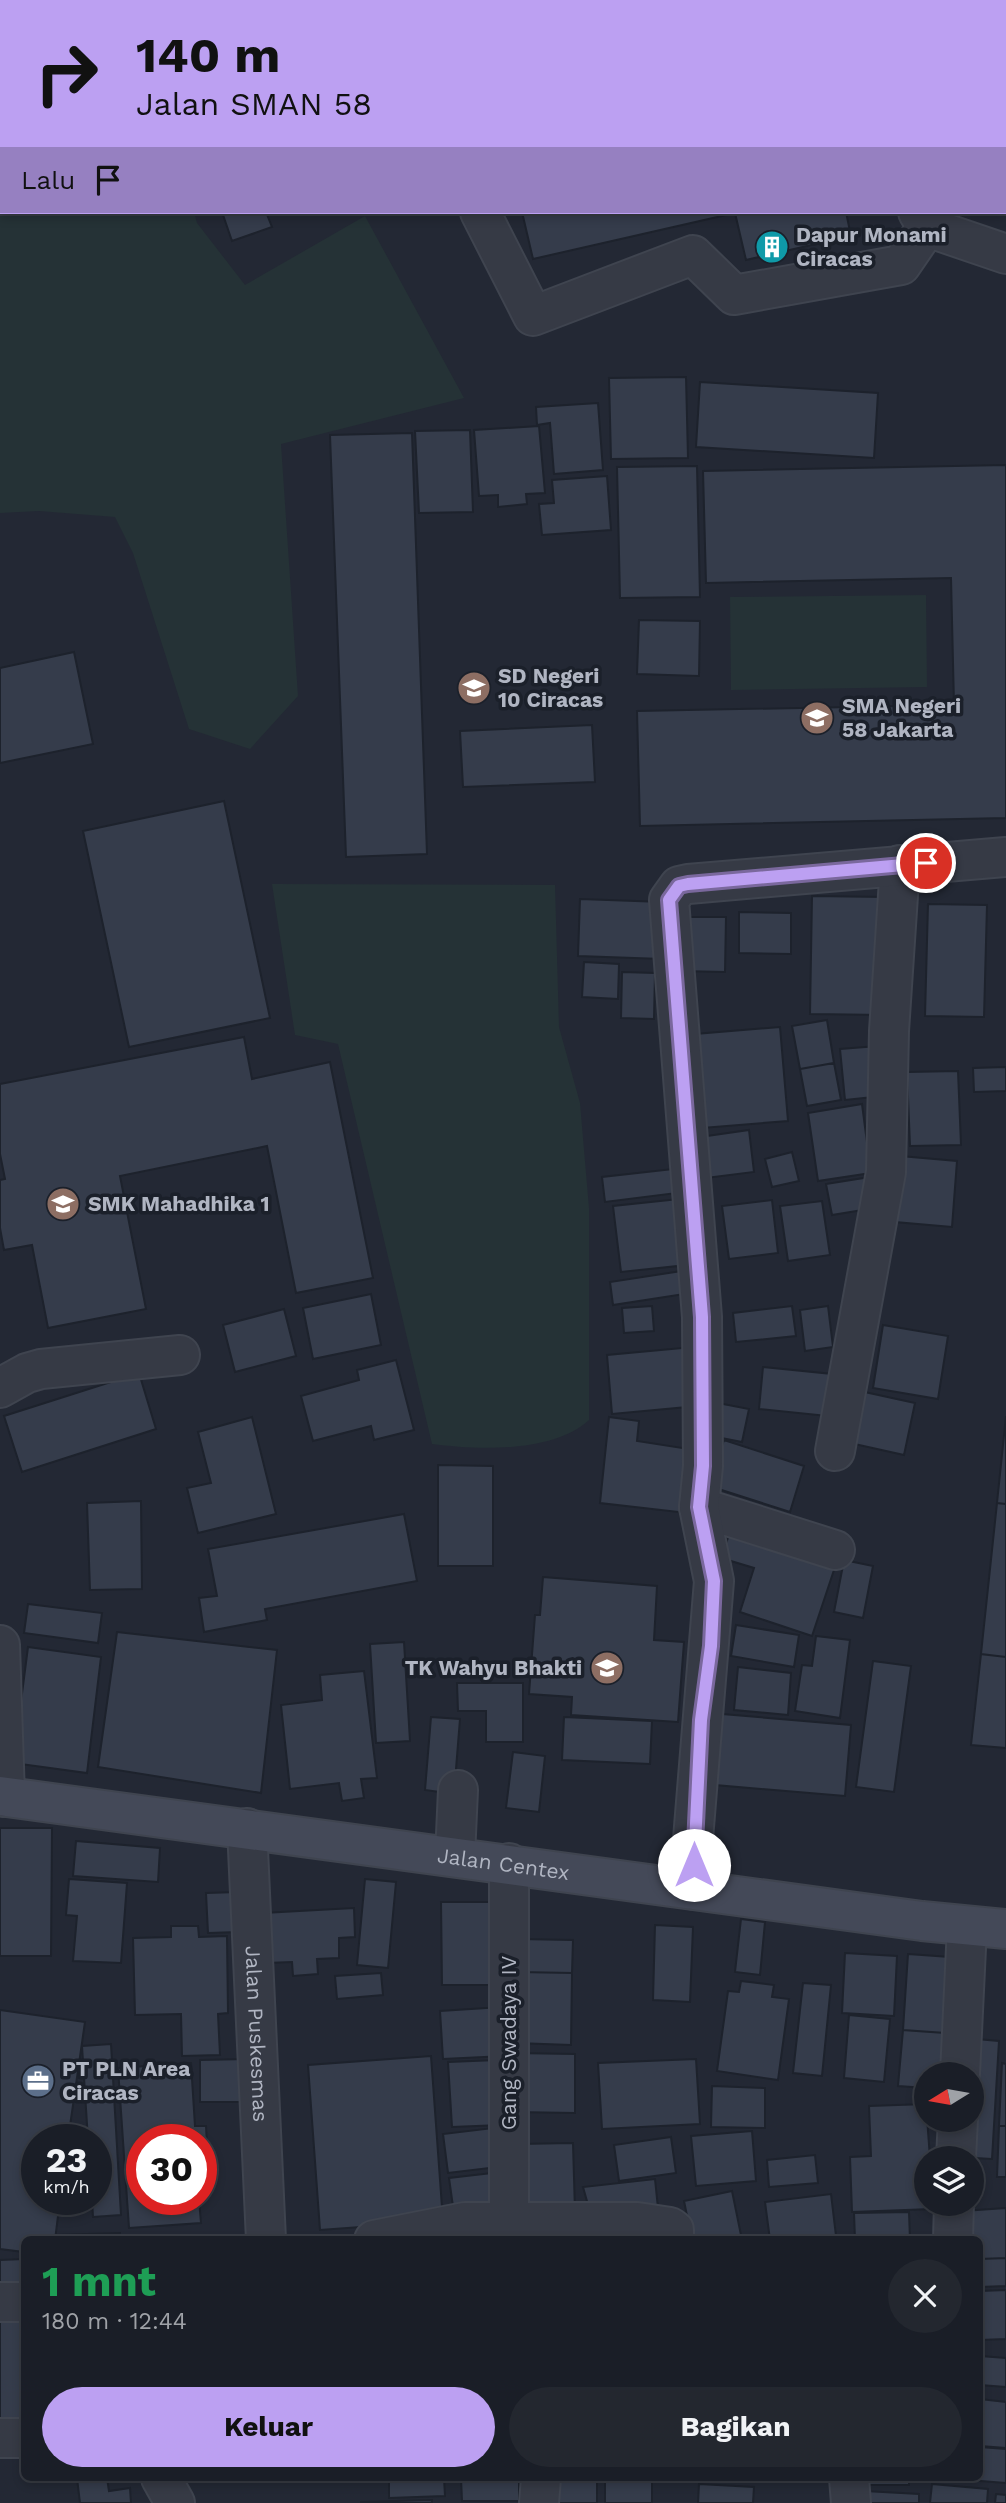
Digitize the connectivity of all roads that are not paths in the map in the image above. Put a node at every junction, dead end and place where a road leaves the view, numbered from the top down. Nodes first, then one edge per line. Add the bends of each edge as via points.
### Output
1 (481, 214) edge
2 (923, 219) edge
3 (1006, 254) edge
4 (1006, 857) edge
5 (900, 865) junction
6 (180, 1355) dead end
7 (0, 1388) edge
8 (835, 1451) dead end
9 (699, 1507) junction
10 (835, 1550) dead end
11 (0, 1644) edge
12 (458, 1790) dead end
13 (2, 1796) edge
14 (247, 1828) junction
15 (455, 1856) junction
16 (509, 1863) junction
17 (694, 1890) junction
18 (967, 1927) junction
19 (1006, 1929) edge
20 (961, 2062) edge
21 (954, 2216) edge
22 (509, 2224) junction
23 (466, 2231) edge
24 (266, 2236) edge
25 (415, 2236) edge
26 (674, 2236) edge
27 (953, 2236) edge
28 (0, 2302) edge
29 (21, 2302) edge
30 (0, 2438) edge
31 (21, 2438) edge
32 (163, 2481) edge
33 (541, 2481) edge
34 (849, 2481) edge
35 (175, 2503) edge
36 (539, 2503) edge
37 (851, 2503) edge

1 - 2 street via 533,316 693,255 734,295 901,265
2 - 3 street
4 - 5 street
5 - 8 street via 886,1172
5 - 9 street via 688,884 679,886 669,900 702,1317
6 - 7 street via 41,1369
9 - 10 street
9 - 17 street via 714,1581 693,1839
11 - 13 street
12 - 15 street
13 - 14 street, Jalan Centex
14 - 15 street, Jalan Centex
14 - 24 street, Jalan Puskesmas
15 - 16 street, Jalan Centex
16 - 17 street, Jalan Centex
16 - 22 street, Gang Swadaya IV
17 - 18 street, Jalan Centex
18 - 19 street, Jalan Centex
18 - 20 street
21 - 27 street
22 - 23 street
22 - 26 street via 660,2224 674,2230
23 - 25 street
28 - 29 street
30 - 31 street
32 - 35 street
33 - 36 street
34 - 37 street

